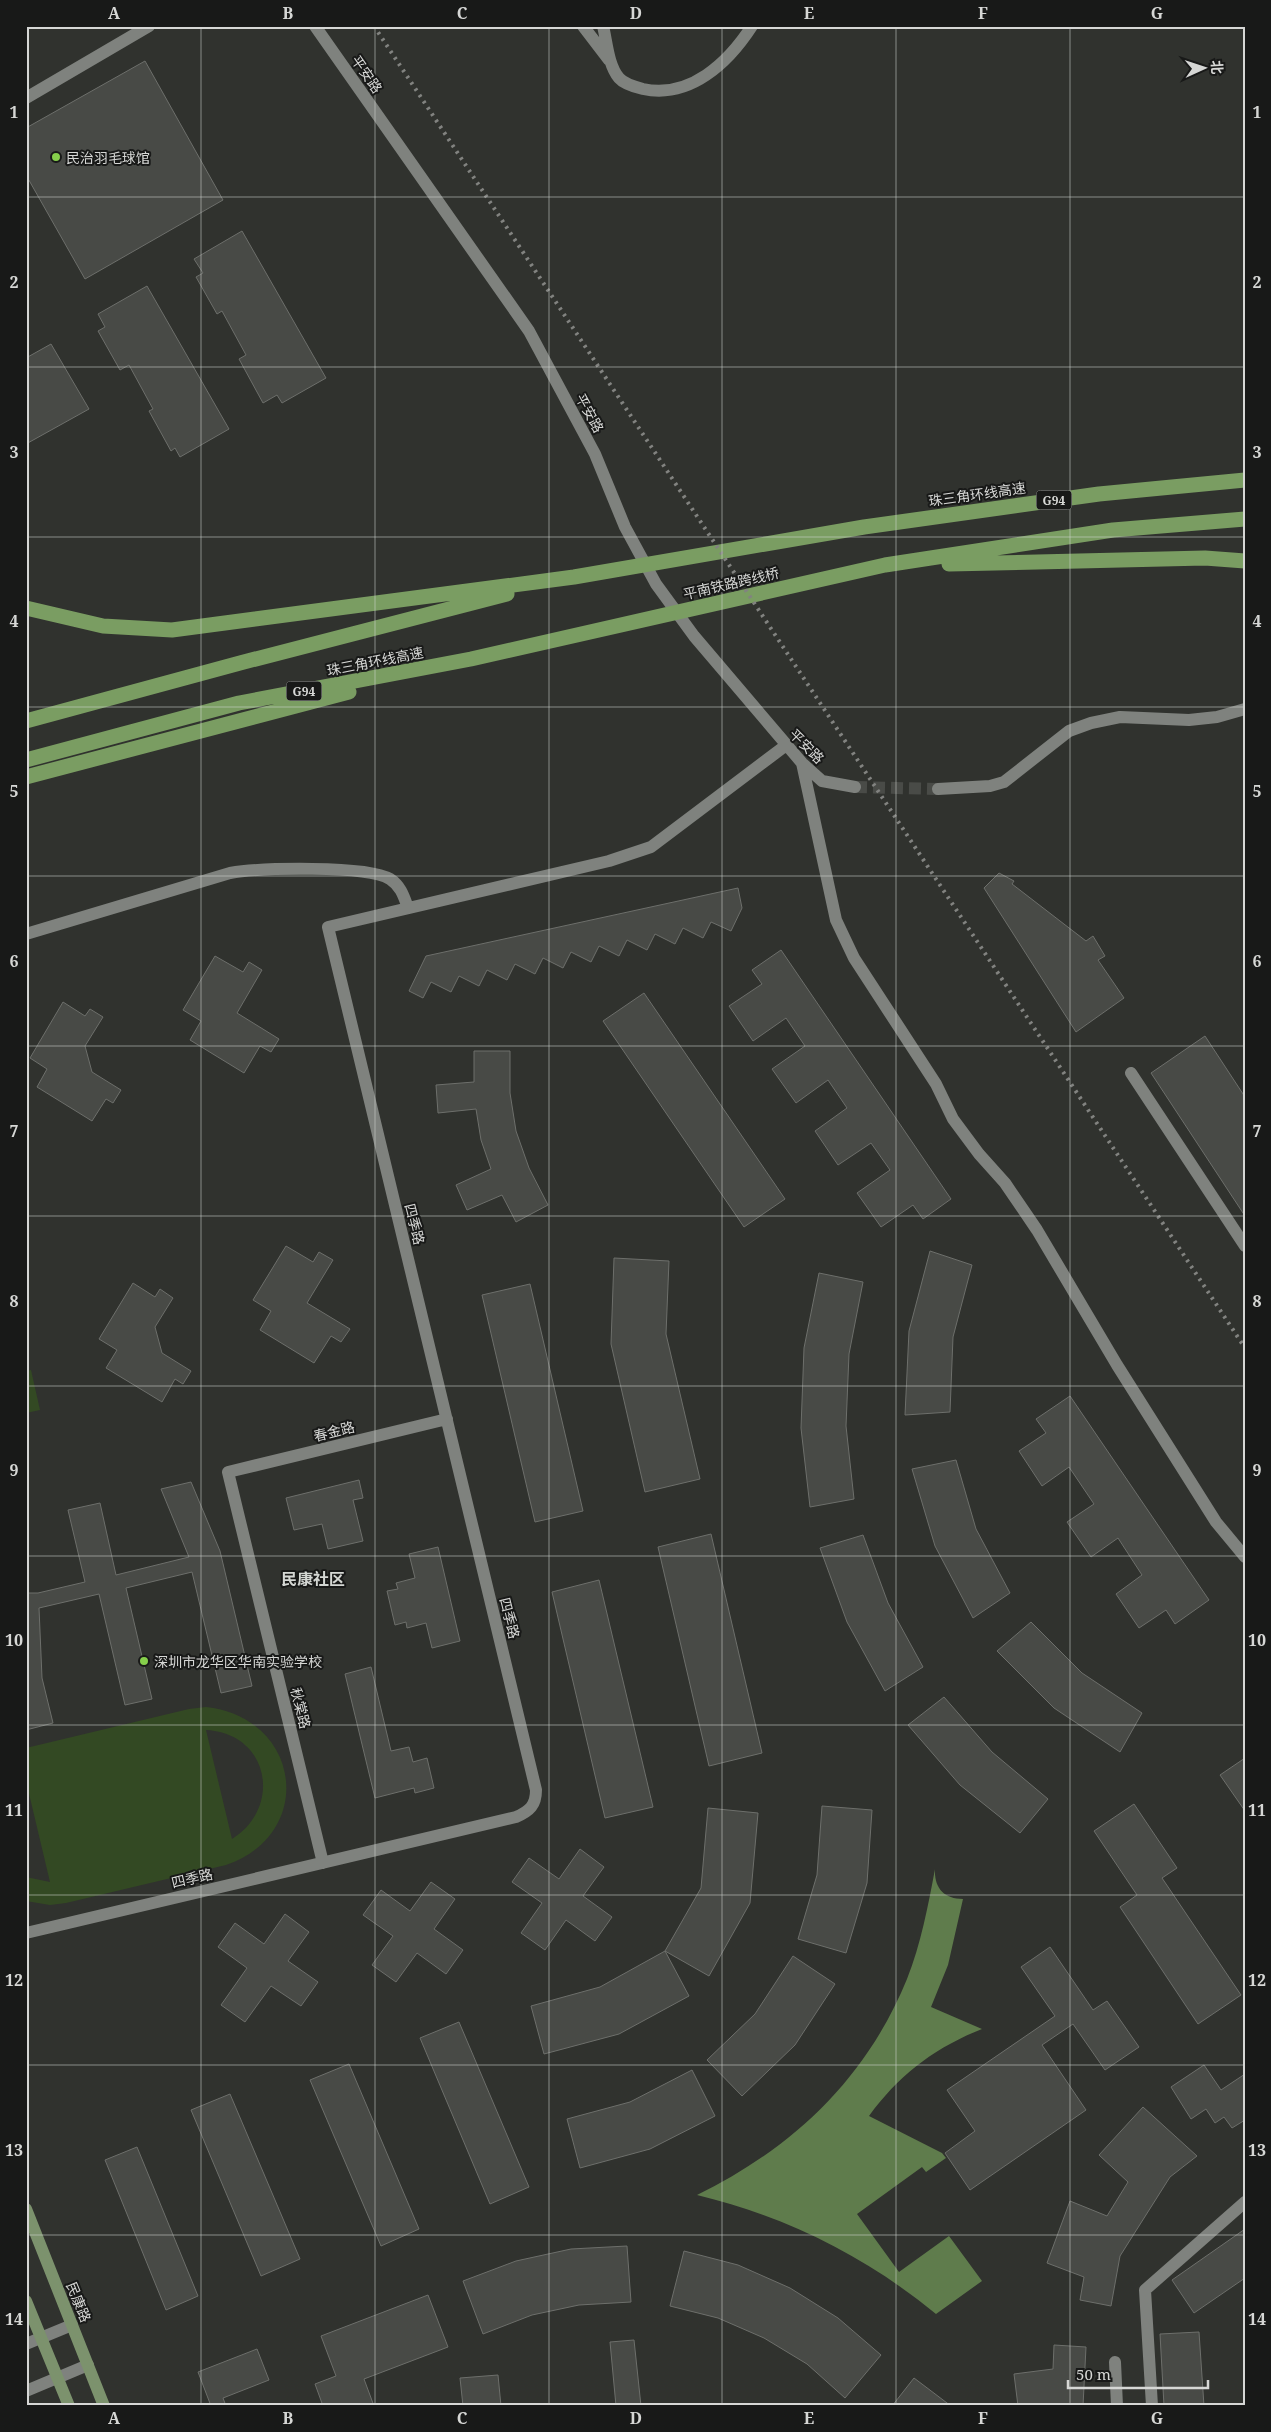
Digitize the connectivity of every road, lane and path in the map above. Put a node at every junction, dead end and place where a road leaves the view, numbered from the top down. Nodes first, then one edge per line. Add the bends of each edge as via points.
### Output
1 (149, 26) edge
2 (315, 26) edge
3 (582, 26) edge
4 (603, 26) edge
5 (752, 26) edge
6 (612, 64) junction
7 (26, 98) edge
8 (1245, 480) edge
9 (1245, 519) edge
10 (1245, 561) edge
11 (885, 565) junction
12 (574, 577) junction
13 (26, 608) edge
14 (585, 632) joint
15 (471, 659) junction
16 (1245, 709) edge
17 (26, 721) edge
18 (785, 746) junction
19 (26, 760) edge
20 (802, 764) junction
21 (26, 778) edge
22 (855, 788) tunnel mouth
23 (938, 789) tunnel mouth
24 (408, 908) junction
25 (26, 934) edge
26 (1131, 1072) dead end
27 (1245, 1246) edge
28 (447, 1419) junction
29 (228, 1472) joint
30 (1245, 1557) edge
31 (323, 1863) junction
32 (26, 1933) edge
33 (1245, 2202) edge
34 (26, 2209) edge
35 (26, 2301) edge
36 (72, 2325) junction
37 (41, 2338) junction
38 (26, 2344) edge
39 (1115, 2362) dead end
40 (88, 2365) junction
41 (58, 2379) junction
42 (26, 2391) edge
43 (69, 2406) edge
44 (104, 2406) edge
45 (1117, 2406) edge
46 (1152, 2406) edge

1 - 7 street
2 - 18 street, 平安路 via 529,331 595,454 625,526 656,584 694,636
3 - 6 street
4 - 6 street
5 - 6 street via 725,62 684,87 665,91 632,87 619,78
8 - 12 highway, 珠三角环线高速 / G94 via 1098,494 864,527
9 - 11 highway, G94 via 1113,530
10 - 11 highway via 1205,558
11 - 14 highway, 平南铁路跨线桥 / G94
12 - 13 highway via 172,630 102,626
12 - 17 highway, 珠三角环线高速 / G94
14 - 15 highway, 珠三角环线高速 / G94
15 - 19 highway, 珠三角环线高速 / G94 via 239,703
15 - 21 highway
16 - 23 street via 1217,718 1120,717 1091,723 1069,731 1010,779 990,786
18 - 20 street, 平安路
18 - 24 street via 651,848 609,861
20 - 22 street, 平安路 via 822,780
20 - 30 street via 836,920 854,958 936,1084 953,1119 1006,1183 1037,1230 1216,1522
24 - 25 street via 399,886 382,876 322,869 254,869 230,873
24 - 28 street, 四季路 via 328,927
26 - 27 street
28 - 29 street, 春金路
28 - 31 street, 四季路 via 536,1800 532,1808 516,1817
29 - 31 street, 秋棠路
31 - 32 street, 四季路
33 - 46 street via 1145,2290
34 - 36 main road, 民康路
35 - 37 main road
36 - 37 street
36 - 40 main road, 民康路
37 - 38 street
37 - 41 main road
39 - 45 street
40 - 41 street
40 - 44 main road, 民康路
41 - 42 street
41 - 43 main road

